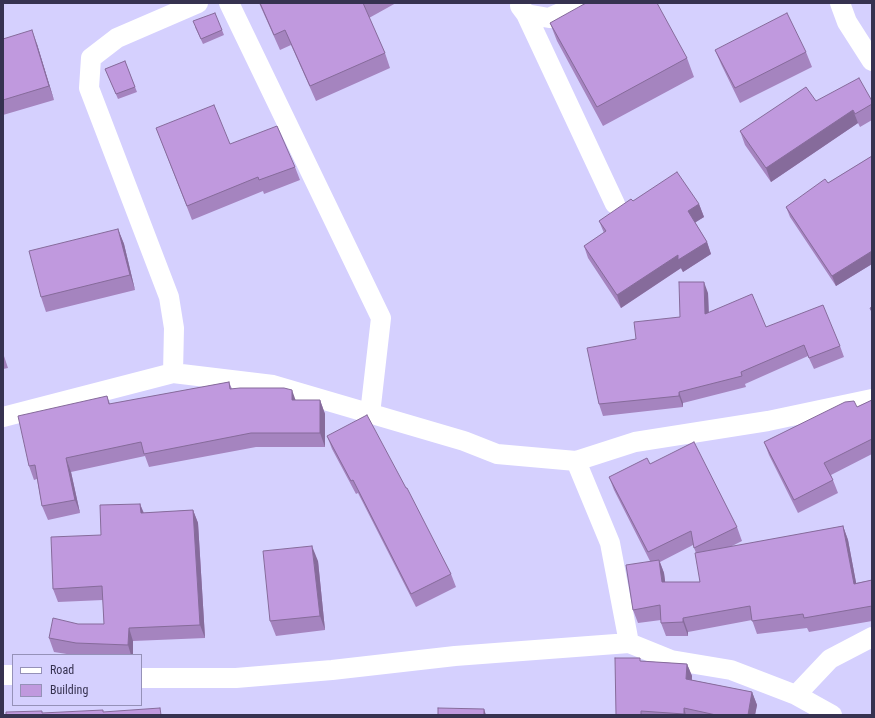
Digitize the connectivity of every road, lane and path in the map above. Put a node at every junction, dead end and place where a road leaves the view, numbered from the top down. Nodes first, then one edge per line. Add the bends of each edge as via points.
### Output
1 (198, 3) edge
2 (229, 3) edge
3 (583, 3) edge
4 (840, 3) edge
5 (522, 8) edge
6 (872, 61) edge
7 (615, 204) dead end
8 (173, 373) junction
9 (872, 398) edge
10 (370, 414) junction
11 (3, 417) edge
12 (576, 462) junction
13 (872, 637) edge
14 (629, 643) junction
15 (142, 678) edge
16 (796, 695) junction
17 (832, 715) edge

1 - 8 street via 116,38 91,58 89,88 169,297 174,328
2 - 10 street via 381,318
3 - 5 street via 549,18
4 - 6 street via 847,22
5 - 7 street
8 - 10 street via 273,385
8 - 11 street
9 - 12 street via 768,421 635,442
10 - 12 street via 464,441 497,454
12 - 14 street via 610,543
13 - 16 street via 830,659
14 - 15 street via 456,656 236,678
14 - 16 street via 671,660 731,670
16 - 17 street

